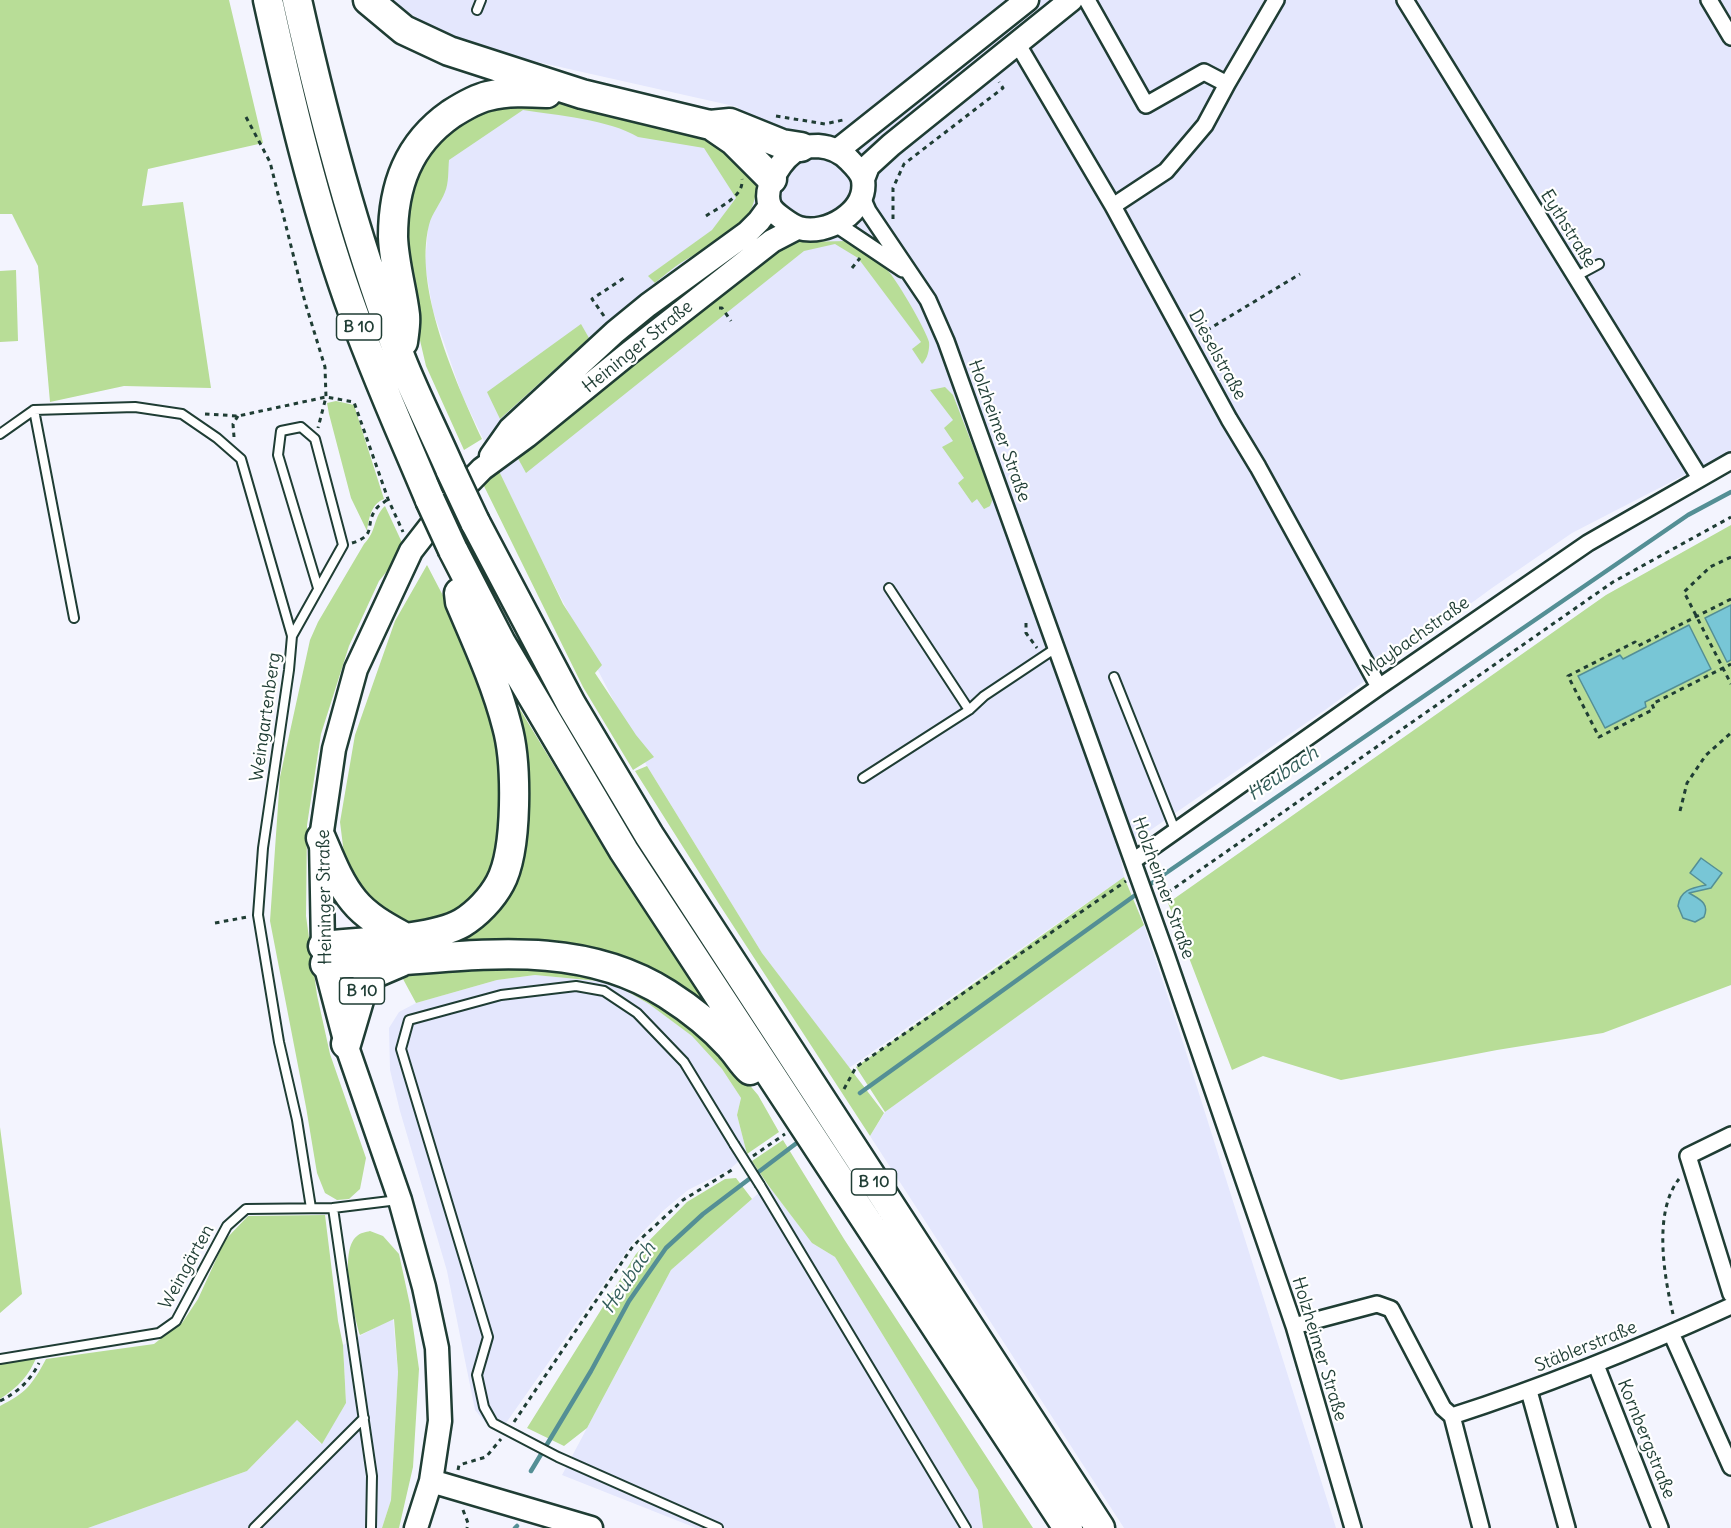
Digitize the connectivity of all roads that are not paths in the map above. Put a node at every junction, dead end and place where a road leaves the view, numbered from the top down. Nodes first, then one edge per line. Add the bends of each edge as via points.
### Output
1 (268, 0) edge
2 (297, 0) edge
3 (368, 0) edge
4 (481, 0) edge
5 (1027, 0) edge
6 (1071, 0) edge
7 (1087, 0) edge
8 (1276, 0) edge
9 (1405, 0) edge
10 (1709, 0) edge
11 (1056, 8) edge
12 (477, 10) dead end
13 (1731, 37) edge
14 (1017, 43) junction
15 (1227, 84) junction
16 (582, 94) junction
17 (710, 125) junction
18 (801, 147) junction
19 (838, 150) junction
20 (862, 187) junction
21 (771, 192) junction
22 (1113, 206) junction
23 (836, 224) junction
24 (797, 228) junction
25 (1599, 264) dead end
26 (908, 273) junction
27 (1575, 277) junction
28 (402, 360) junction
29 (34, 410) junction
30 (0, 434) edge
31 (1731, 460) edge
32 (482, 469) junction
33 (1700, 478) junction
34 (453, 550) junction
35 (318, 588) junction
36 (889, 588) dead end
37 (74, 618) dead end
38 (292, 636) junction
39 (1056, 648) junction
40 (1114, 677) dead end
41 (1379, 687) junction
42 (969, 710) junction
43 (863, 778) dead end
44 (1175, 830) junction
45 (321, 838) junction
46 (1135, 867) junction
47 (405, 948) junction
48 (324, 955) junction
49 (346, 1044) junction
50 (778, 1086) junction
51 (1731, 1135) edge
52 (400, 1200) junction
53 (311, 1208) junction
54 (333, 1208) junction
55 (1731, 1294) edge
56 (1731, 1306) edge
57 (1294, 1326) junction
58 (1674, 1332) junction
59 (0, 1359) edge
60 (1596, 1365) junction
61 (1529, 1391) junction
62 (1452, 1416) junction
63 (364, 1418) junction
64 (1731, 1467) edge
65 (442, 1484) junction
66 (552, 1523) edge
67 (254, 1528) edge
68 (371, 1528) edge
69 (416, 1528) edge
70 (591, 1528) edge
71 (718, 1528) edge
72 (966, 1528) edge
73 (1068, 1528) edge
74 (1101, 1528) edge
75 (1353, 1528) edge
76 (1481, 1528) edge
77 (1567, 1528) edge
78 (1660, 1528) edge

1 - 34 highway, B 10, bridge via 303,147 347,297 374,370
2 - 28 highway, B 10 via 352,216
3 - 16 highway via 404,30 448,51
4 - 12 lane
5 - 19 main road
6 - 11 main road
7 - 15 street via 1146,105 1204,72
8 - 15 street
9 - 27 street, Eythstraße
10 - 13 street
11 - 14 main road
14 - 20 main road via 868,166
14 - 22 street, Dieselstraße
15 - 22 street via 1205,125 1166,171
16 - 17 highway
16 - 28 highway via 513,92 485,96 437,125 407,161 395,203 393,238 405,316
17 - 18 highway via 730,123 782,144
17 - 21 highway via 734,141
18 - 19 main road
18 - 21 main road via 780,164
19 - 20 main road via 850,161
20 - 23 main road via 856,205
20 - 26 street, Holzheimer Straße via 868,211
21 - 24 main road via 783,218
21 - 32 main road, Heininger Straße via 759,221 747,233 642,310 537,402 510,429
22 - 41 street, Dieselstraße
23 - 24 main road via 820,229
23 - 26 street, Holzheimer Straße
24 - 32 main road, Heininger Straße via 772,241
25 - 27 lane
26 - 39 street, Holzheimer Straße via 927,300 946,341
27 - 33 street, Eythstraße
28 - 74 highway, B 10, bridge via 475,522 571,704 655,845
29 - 30 lane
29 - 37 lane
29 - 38 lane, Weingartenberg via 135,407 182,414 241,459
31 - 33 street, Maybachstraße
32 - 45 main road, Heininger Straße via 411,551 356,669 334,748
33 - 41 street, Maybachstraße via 1588,543
34 - 47 highway via 460,602 508,728 514,807 501,882 485,904 464,922
34 - 50 highway, B 10 via 506,652 595,803
35 - 35 lane via 344,545 315,439 301,427 281,431 278,455
35 - 38 lane
36 - 42 lane
38 - 53 lane, Weingartenberg via 263,848 258,915
39 - 42 lane
39 - 46 street, Holzheimer Straße
40 - 44 lane
41 - 44 street, Maybachstraße
42 - 43 lane
44 - 46 street, Maybachstraße
45 - 47 highway via 353,901
45 - 48 main road, Heininger Straße
46 - 57 street, Holzheimer Straße
47 - 48 highway, B 10
47 - 49 highway, B 10 via 373,975 362,990
47 - 50 highway, B 10 via 551,955 599,963 637,977 701,1020 749,1069
48 - 49 main road, Heininger Straße
49 - 52 main road, Heininger Straße
50 - 73 highway, B 10
51 - 55 street via 1690,1160
52 - 54 lane, Weingärten
52 - 65 main road, Heininger Straße via 437,1348
53 - 54 lane, Weingärten
53 - 59 lane, Weingärten via 246,1209 226,1226 176,1321 159,1333
54 - 63 lane
56 - 58 street, Stäblerstraße
57 - 62 street via 1377,1305 1391,1309 1443,1408
57 - 75 street, Holzheimer Straße
58 - 60 street, Stäblerstraße
58 - 64 street
60 - 61 street, Stäblerstraße
60 - 78 street, Kornbergstraße
61 - 62 street, Stäblerstraße
61 - 77 street
62 - 76 street
63 - 67 lane
63 - 68 lane via 372,1476
65 - 66 main road
65 - 69 main road, Heininger Straße
66 - 70 main road
71 - 72 lane, bridge via 558,1457 493,1423 484,1407 477,1375 488,1337 401,1049 410,1020 501,995 576,986 604,991 637,1013 684,1062

